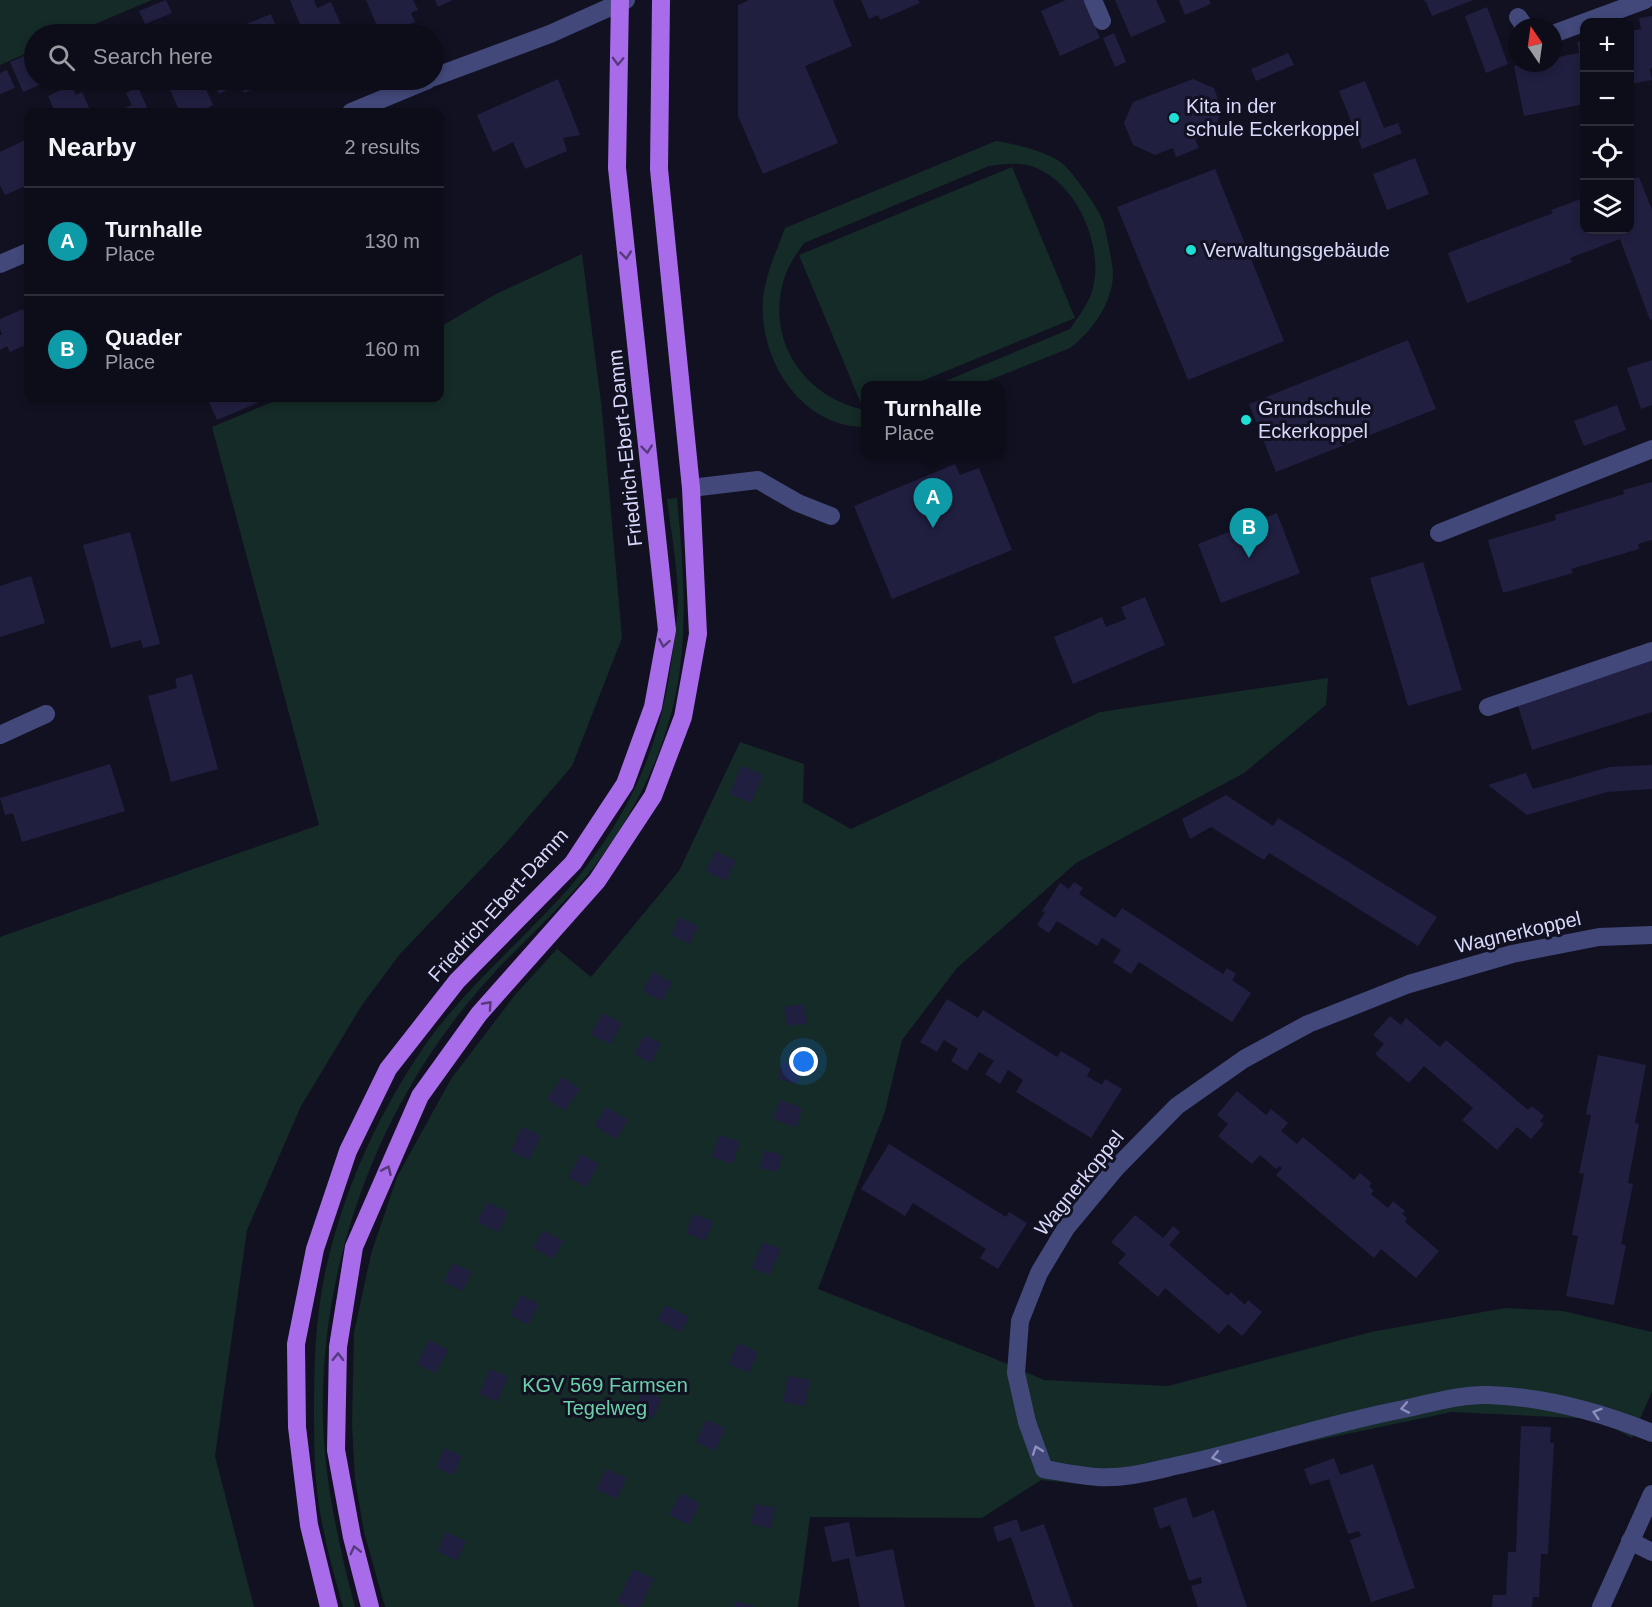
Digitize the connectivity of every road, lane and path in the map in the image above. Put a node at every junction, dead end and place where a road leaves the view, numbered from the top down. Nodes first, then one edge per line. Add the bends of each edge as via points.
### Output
1 (661, 0) edge
2 (1093, 0) edge
3 (1645, 0) edge
4 (622, 1) edge
5 (1102, 21) dead end
6 (1562, 31) edge
7 (444, 73) edge
8 (404, 90) edge
9 (361, 108) edge
10 (24, 254) edge
11 (0, 264) edge
12 (1652, 449) edge
13 (691, 488) junction
14 (831, 516) dead end
15 (1439, 533) dead end
16 (1652, 651) edge
17 (1488, 707) dead end
18 (46, 714) dead end
19 (0, 735) edge
20 (1652, 935) edge
21 (1652, 1433) edge
22 (1652, 1494) edge
23 (1630, 1541) junction
24 (1652, 1552) edge
25 (329, 1607) edge
26 (370, 1607) edge
27 (1601, 1607) edge

1 - 13 main road via 659,169
2 - 5 street
3 - 6 street
4 - 7 street
4 -> 25 main road, Friedrich-Ebert-Damm via 617,168 667,630 653,707 624,784 573,863 457,981 388,1069 348,1152 315,1250 296,1344 297,1427 309,1525
8 - 9 street
10 - 11 street
12 - 15 street
13 - 14 street via 758,480
26 -> 13 main road via 336,1450 338,1347 354,1246 420,1095 479,1014 597,881 653,796 683,717 698,634
16 - 17 street
18 - 19 street
21 -> 20 street, Wagnerkoppel via 1588,1410 1487,1395 1376,1414 1133,1475 1100,1477 1044,1469 1027,1422 1016,1373 1020,1322 1039,1273 1066,1228 1116,1168 1169,1114 1217,1077 1308,1024 1409,984 1512,954 1566,943
22 - 23 street
23 - 24 street
23 - 27 street

